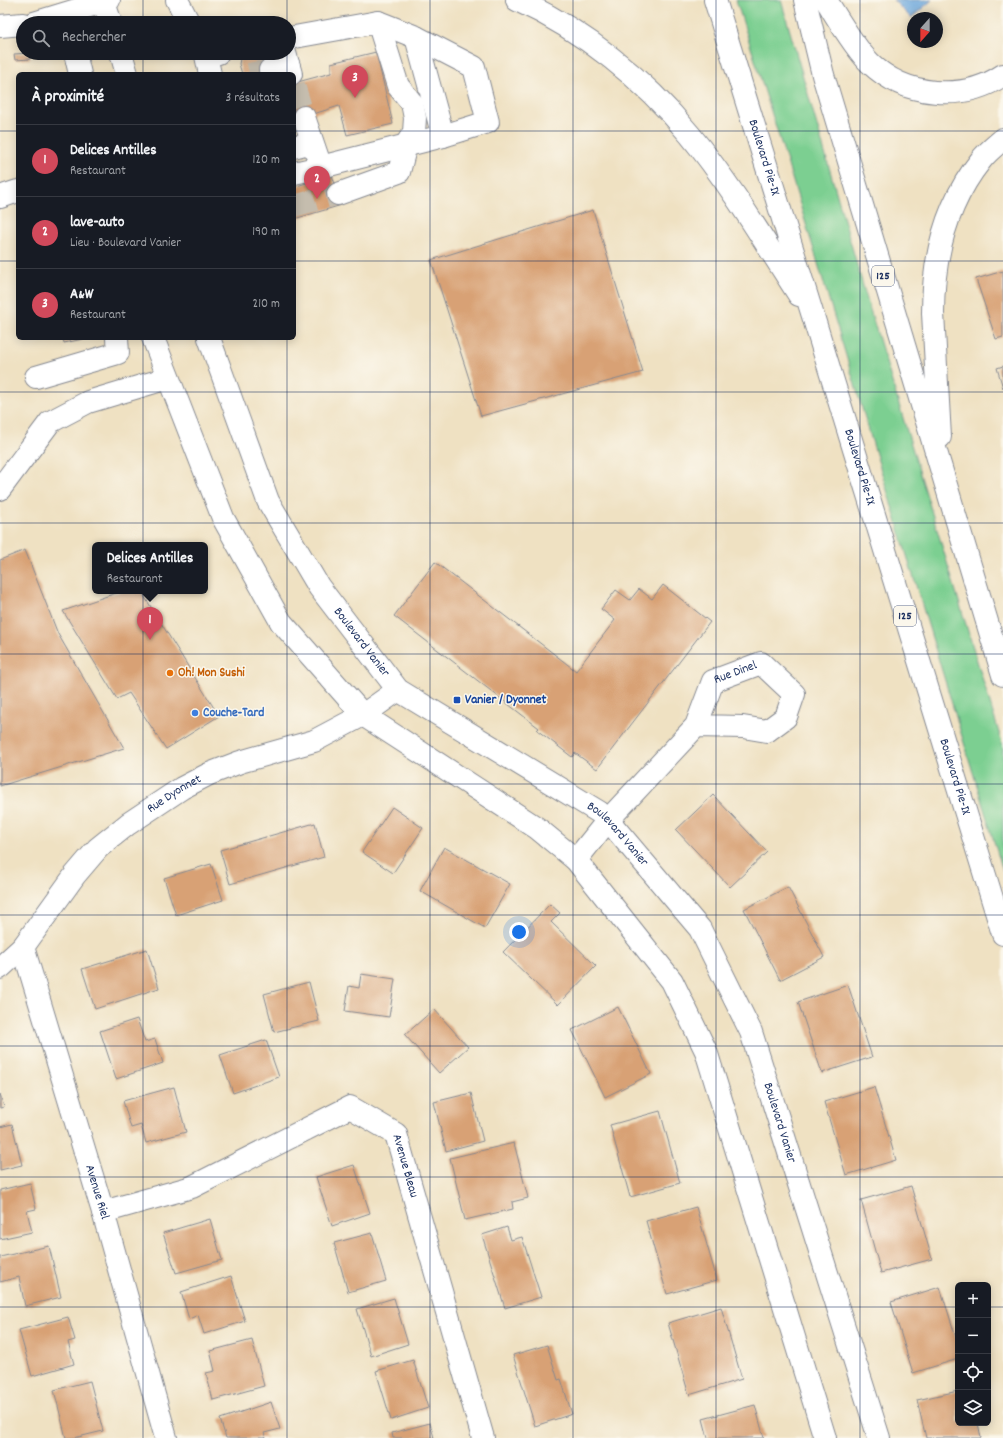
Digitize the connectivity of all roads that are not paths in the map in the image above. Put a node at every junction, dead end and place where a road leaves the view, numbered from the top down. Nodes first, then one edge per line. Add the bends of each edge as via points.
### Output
1 (177, 0) edge
2 (517, 0) edge
3 (715, 0) edge
4 (805, 0) edge
5 (826, 0) edge
6 (105, 1) edge
7 (67, 12) edge
8 (55, 16) edge
9 (109, 16) edge
10 (185, 16) edge
11 (378, 22) junction
12 (16, 25) edge
13 (0, 26) edge
14 (296, 37) edge
15 (416, 37) junction
16 (77, 60) edge
17 (123, 60) edge
18 (80, 72) edge
19 (126, 72) edge
20 (1003, 75) edge
21 (304, 117) tunnel mouth
22 (443, 136) junction
23 (1003, 139) edge
24 (303, 145) edge
25 (406, 145) junction
26 (320, 167) junction
27 (296, 173) edge
28 (16, 193) edge
29 (338, 194) tunnel mouth
30 (0, 197) edge
31 (813, 316) junction
32 (117, 340) edge
33 (154, 340) edge
34 (210, 340) edge
35 (36, 377) dead end
36 (168, 378) junction
37 (943, 476) junction
38 (0, 489) edge
39 (1003, 675) edge
40 (398, 690) junction
41 (363, 715) junction
42 (696, 726) dead end
43 (608, 820) junction
44 (576, 860) junction
45 (1003, 934) edge
46 (23, 947) junction
47 (0, 968) edge
48 (103, 1212) junction
49 (166, 1438) edge
50 (483, 1438) edge
51 (825, 1438) edge
52 (879, 1438) edge

1 - 10 main road
2 - 31 main road via 562,24 598,48 636,78 670,112 712,164
3 - 31 main road, Boulevard Pie-IX / 125
4 - 37 main road, 125 via 823,75
5 - 20 main road via 864,56 876,69 907,86 930,92 971,90
6 - 7 main road
6 - 9 main road
7 - 8 main road
11 - 14 main road
11 - 15 main road
11 - 25 main road via 398,86 412,103 414,132
12 - 13 main road
15 - 22 main road
15 - 22 main road via 474,67 488,122
16 - 18 main road
17 - 19 main road
21 - 24 main road
22 - 25 main road
23 - 37 main road via 981,160 966,183 952,210 939,249 933,296
24 - 26 main road
25 - 26 main road
25 - 29 main road via 399,172
26 - 27 main road
28 - 30 main road
31 - 45 main road, Boulevard Pie-IX / 125
32 - 35 main road via 118,353
33 - 36 main road
34 - 40 main road, Boulevard Vanier via 268,501 319,587
36 - 38 main road via 88,402 50,422
36 - 41 main road via 224,518 281,622
37 - 39 main road, 125
40 - 41 main road, Rue Dyonnet
40 - 43 main road, Boulevard Vanier via 599,812
41 - 44 main road via 537,828
41 - 46 main road, Rue Dyonnet via 314,741 240,762 209,774 182,788 128,824 98,848 75,875
42 - 43 main road
43 - 44 main road
43 - 52 main road, Boulevard Vanier via 700,929 751,1032
44 - 51 main road via 672,981 706,1051
46 - 47 main road, Rue Dyonnet
46 - 48 main road, Avenue Riel
48 - 49 main road, Avenue Riel
48 - 50 main road, Avenue Bleau via 192,1187 350,1107 396,1134

